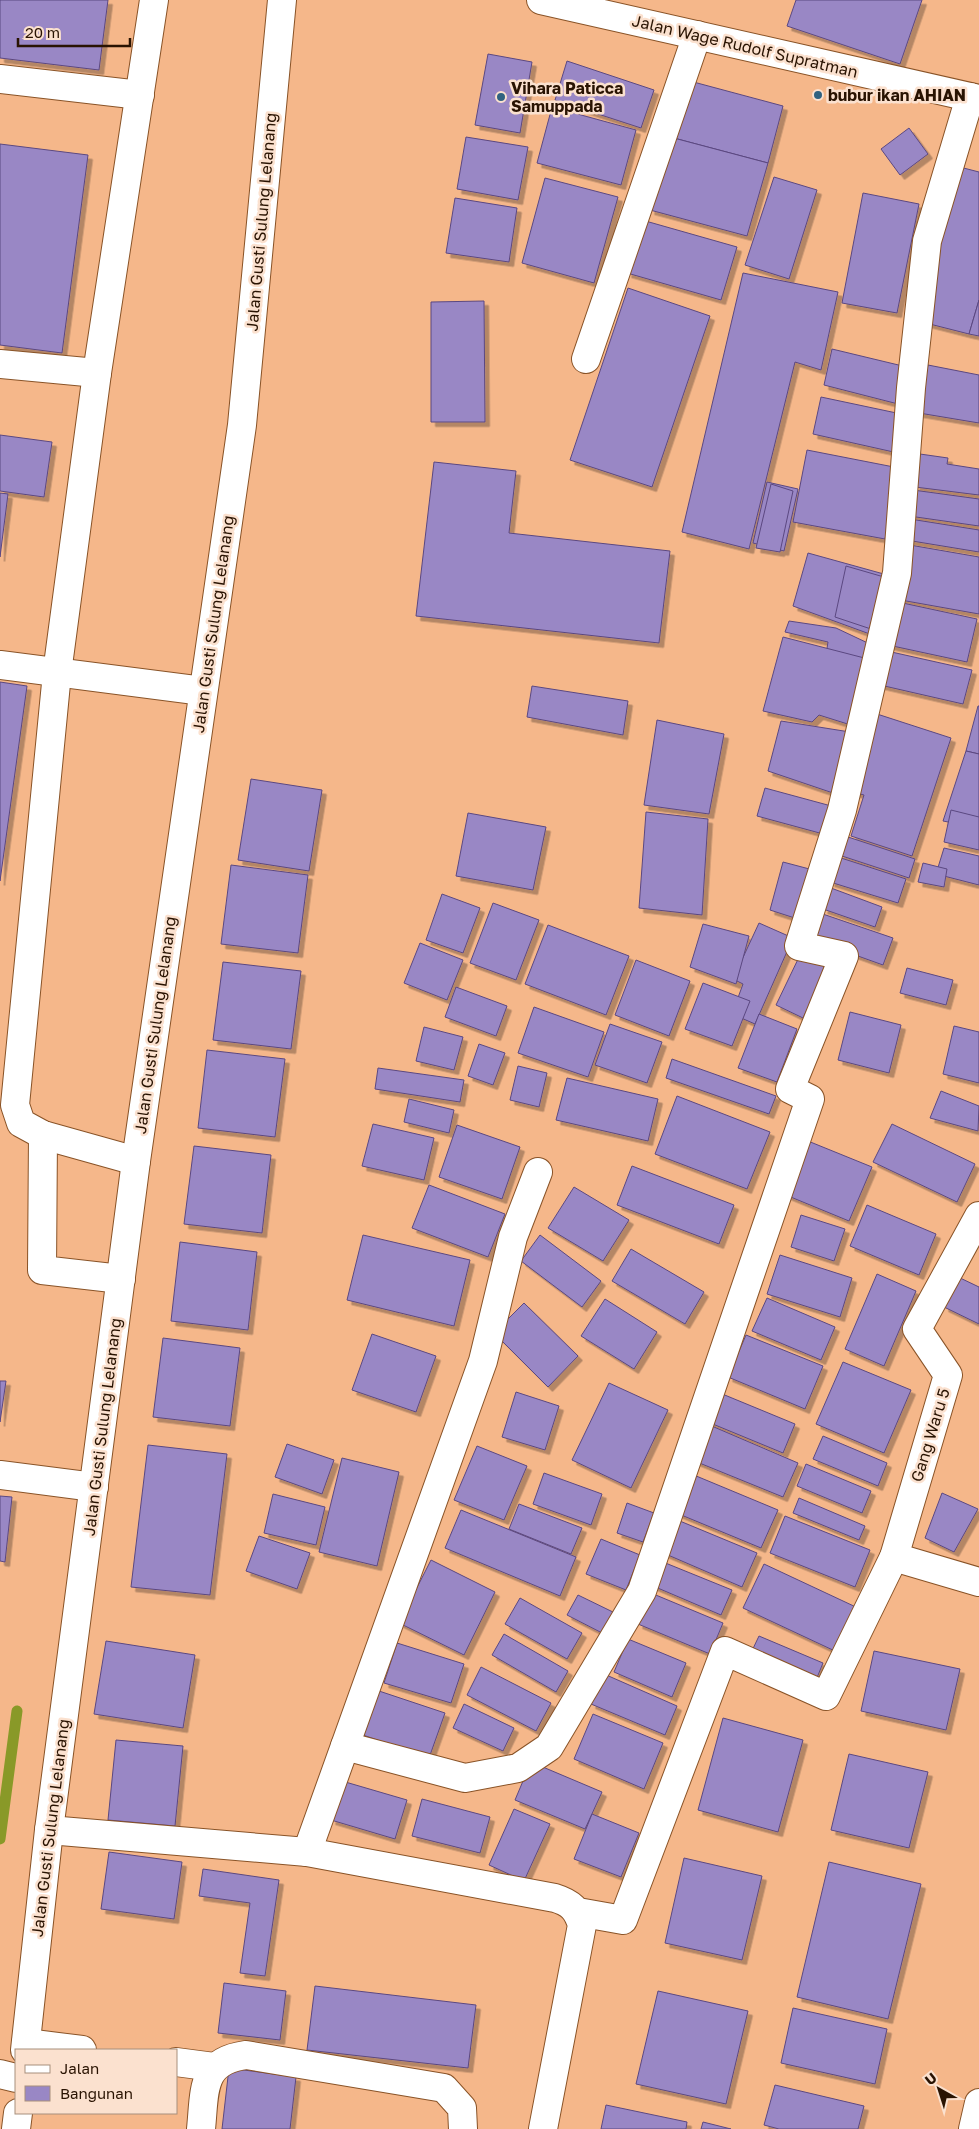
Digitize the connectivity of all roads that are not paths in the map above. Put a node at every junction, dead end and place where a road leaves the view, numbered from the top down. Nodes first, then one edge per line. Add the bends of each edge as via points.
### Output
1 (154, 0) edge
2 (282, 0) edge
3 (541, 0) edge
4 (697, 35) junction
5 (0, 79) edge
6 (140, 95) junction
7 (975, 98) edge
8 (586, 359) dead end
9 (0, 364) edge
10 (97, 373) junction
11 (0, 665) edge
12 (57, 674) junction
13 (203, 690) junction
14 (21, 1126) edge
15 (136, 1160) junction
16 (538, 1172) dead end
17 (979, 1216) edge
18 (121, 1279) junction
19 (0, 1475) edge
20 (94, 1487) junction
21 (894, 1556) junction
22 (979, 1582) edge
23 (345, 1746) junction
24 (49, 1830) junction
25 (307, 1852) junction
26 (578, 1912) junction
27 (25, 2047) edge
28 (63, 2049) edge
29 (178, 2062) edge
30 (214, 2067) junction
31 (0, 2074) edge
32 (15, 2078) edge
33 (979, 2102) edge
34 (18, 2114) edge
35 (16, 2129) edge
36 (201, 2129) edge
37 (463, 2129) edge
38 (544, 2129) edge
39 (973, 2129) edge

1 - 6 street
2 - 13 street, Jalan Gusti Sulung Lelanang via 242,425
3 - 4 street, Jalan Wage Rudolf Supratman
4 - 7 street, Jalan Wage Rudolf Supratman
4 - 8 street
5 - 6 street
6 - 10 street
7 - 23 street via 927,240 911,388 897,573 842,810 799,946 844,956 790,1090 810,1099 642,1591 549,1747 518,1768 465,1778
9 - 10 street
10 - 12 street
11 - 12 street
12 - 13 street
12 - 14 street via 15,1105
13 - 15 street, Jalan Gusti Sulung Lelanang
14 - 15 street
14 - 18 street via 42,1270
15 - 18 street, Jalan Gusti Sulung Lelanang
16 - 23 street via 512,1237 483,1361
17 - 21 street, Gang Waru 5 via 917,1329 948,1375
18 - 20 street, Jalan Gusti Sulung Lelanang
19 - 20 street
20 - 24 street, Jalan Gusti Sulung Lelanang
21 - 22 street
21 - 26 street via 826,1696 725,1651 624,1920
23 - 25 street
24 - 25 street
24 - 27 street, Jalan Gusti Sulung Lelanang
25 - 26 street via 556,1898 568,1902
26 - 38 street via 582,1925
27 - 28 street
29 - 30 street
30 - 36 street via 205,2086
30 - 37 street via 228,2057 246,2055 444,2088 462,2108
31 - 32 street
33 - 39 street
34 - 35 street

